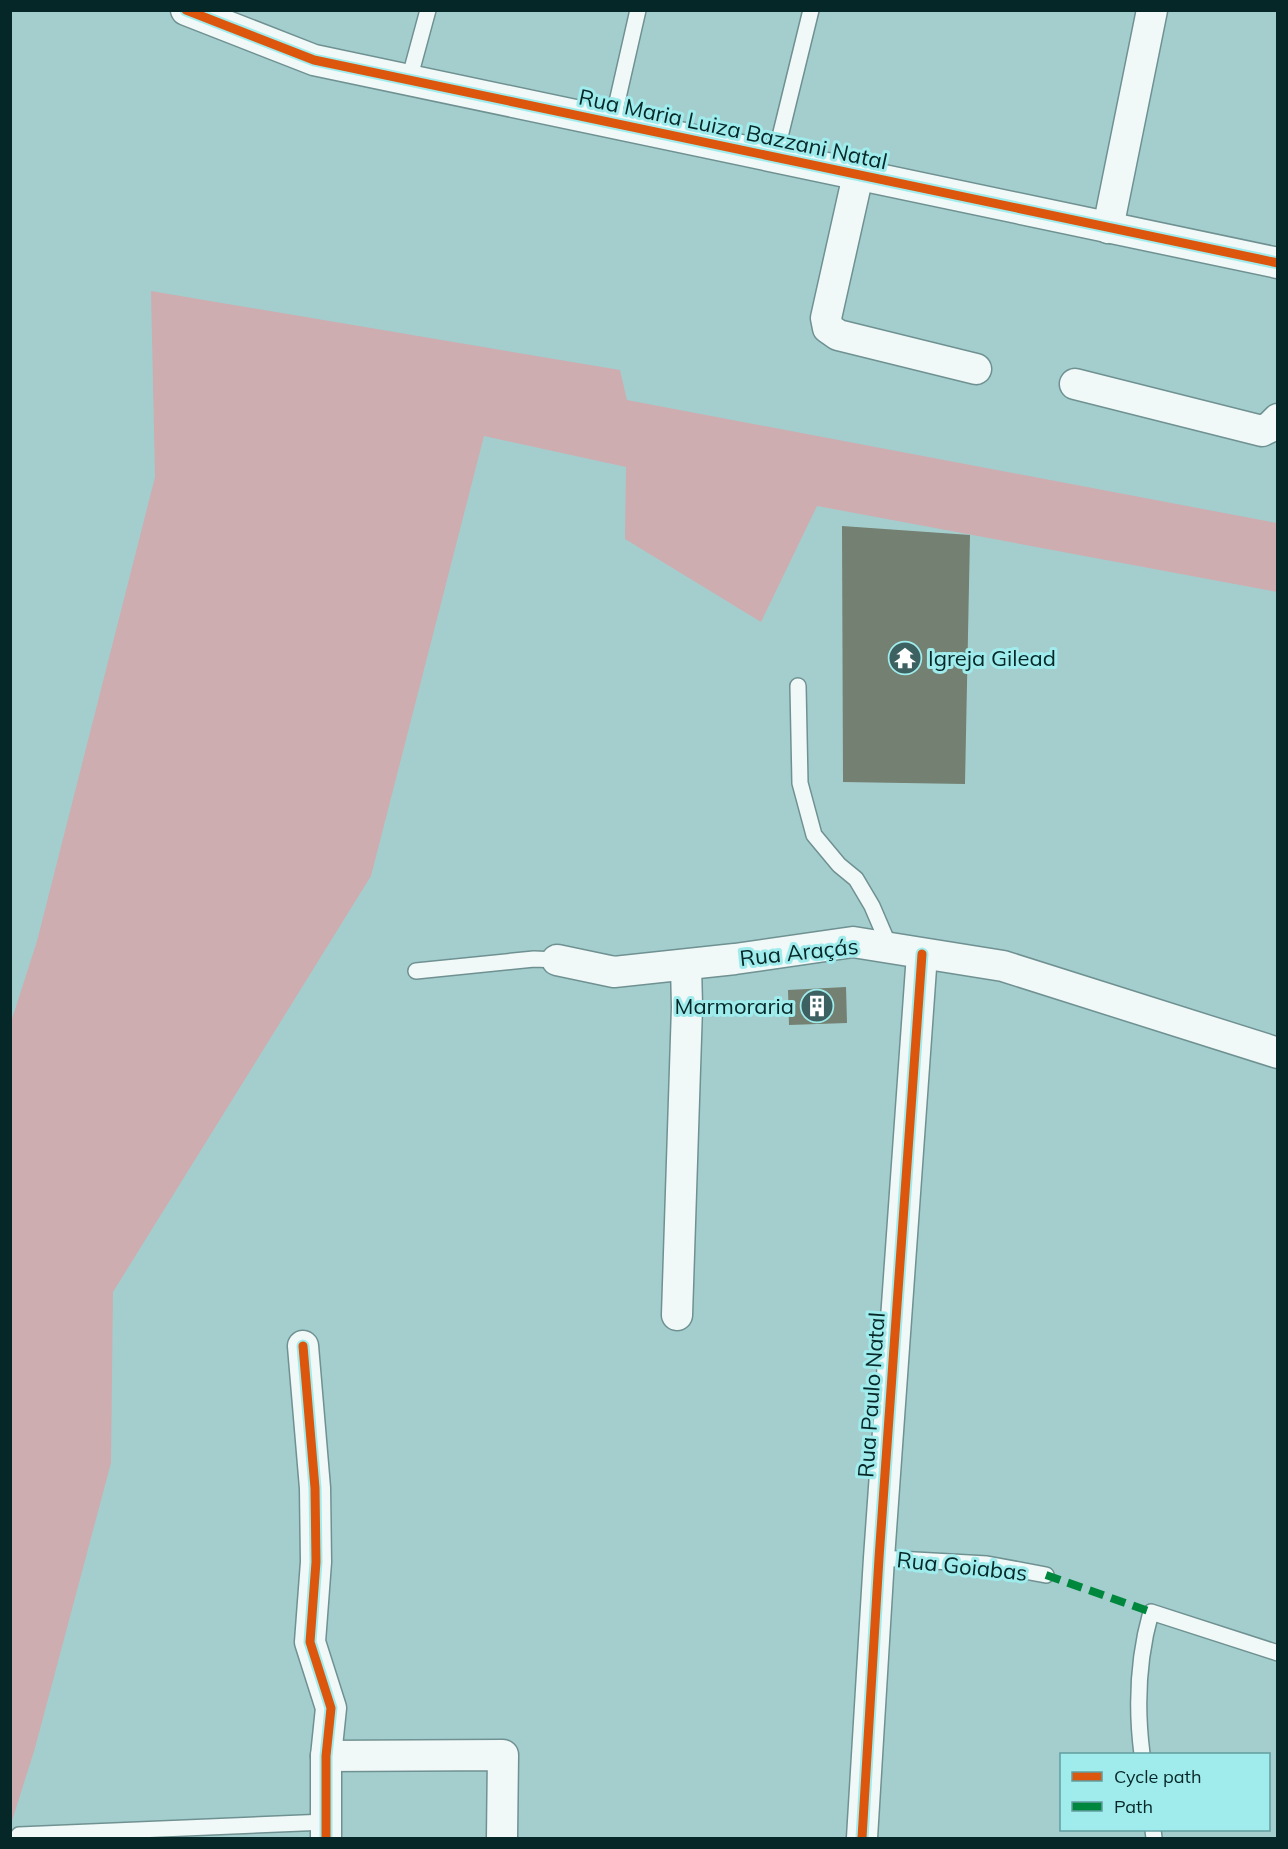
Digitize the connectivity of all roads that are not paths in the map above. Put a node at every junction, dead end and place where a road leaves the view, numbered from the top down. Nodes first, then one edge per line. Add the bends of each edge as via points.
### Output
1 (186, 10) edge
2 (428, 10) edge
3 (638, 10) edge
4 (811, 10) edge
5 (1152, 10) edge
6 (409, 80) junction
7 (612, 124) junction
8 (775, 157) junction
9 (858, 175) junction
10 (1108, 228) junction
11 (1278, 264) edge
12 (976, 369) dead end
13 (1075, 384) dead end
14 (1278, 419) edge
15 (798, 686) dead end
16 (890, 948) junction
17 (922, 954) junction
18 (557, 960) joint
19 (686, 965) junction
20 (416, 971) dead end
21 (1278, 1053) edge
22 (677, 1315) dead end
23 (303, 1346) dead end
24 (879, 1558) junction
25 (1046, 1575) dead end
26 (1278, 1653) edge
27 (1142, 1753) edge
28 (326, 1755) junction
29 (326, 1830) edge
30 (17, 1839) edge
31 (502, 1839) edge
32 (862, 1839) edge

1 - 6 street, Rua Maria Luiza Bazzani Natal via 314,60
2 - 6 lane
3 - 7 lane
4 - 8 lane
5 - 10 street
6 - 7 street, Rua Maria Luiza Bazzani Natal
7 - 8 street, Rua Maria Luiza Bazzani Natal
8 - 9 street, Rua Maria Luiza Bazzani Natal
9 - 10 street, Rua Maria Luiza Bazzani Natal
9 - 12 street via 826,318 828,328 838,335
10 - 11 street, Rua Maria Luiza Bazzani Natal
13 - 14 street via 1262,430
15 - 16 lane via 800,783 814,835 856,879
16 - 17 street, Rua Araçás
16 - 19 street, Rua Araçás via 853,942
17 - 21 street, Rua Araçás via 1003,966
17 - 24 street, Rua Paulo Natal
18 - 19 street, Rua Araçás via 614,972
18 - 20 lane, Rua Araçás
19 - 22 street
23 - 28 street via 315,1488 316,1562 310,1642 331,1708
24 - 25 lane, Rua Goiabas via 987,1564
24 - 32 street, Rua Paulo Natal
26 - 27 lane via 1151,1612 1142,1644 1138,1727
28 - 29 street
28 - 31 street via 503,1755
29 - 30 lane via 19,1835

